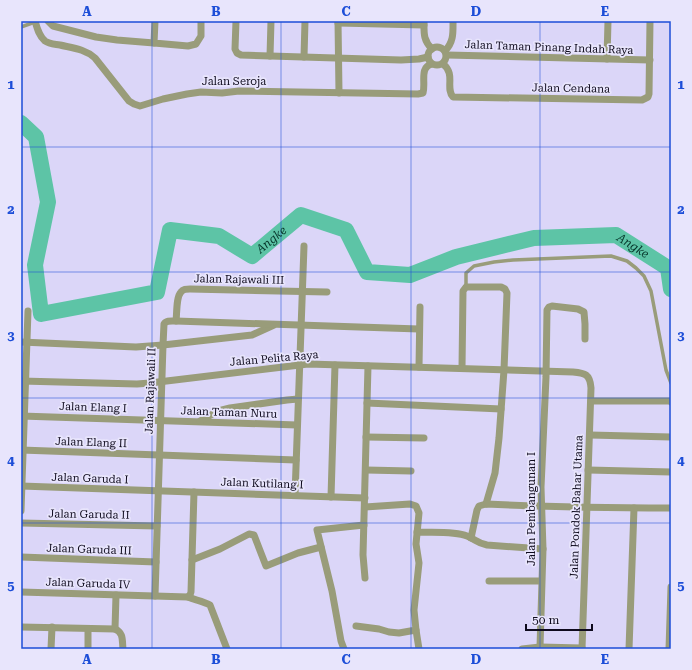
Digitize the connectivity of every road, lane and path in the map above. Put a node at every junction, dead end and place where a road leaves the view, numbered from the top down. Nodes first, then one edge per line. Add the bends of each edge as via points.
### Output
1 (48, 21) edge
2 (155, 21) edge
3 (201, 21) edge
4 (236, 21) edge
5 (271, 21) edge
6 (305, 21) edge
7 (453, 21) edge
8 (608, 21) edge
9 (650, 21) edge
10 (35, 22) edge
11 (338, 22) edge
12 (424, 23) edge
13 (21, 27) edge
14 (154, 43) junction
15 (432, 49) junction
16 (446, 53) junction
17 (270, 56) junction
18 (304, 57) junction
19 (339, 58) junction
20 (607, 59) junction
21 (430, 60) junction
22 (650, 60) junction
23 (443, 64) junction
24 (339, 93) junction
25 (304, 246) dead end
26 (466, 287) junction
27 (302, 291) junction
28 (327, 292) dead end
29 (420, 306) dead end
30 (28, 311) dead end
31 (176, 321) junction
32 (276, 324) junction
33 (301, 325) junction
34 (419, 329) junction
35 (585, 339) dead end
36 (24, 342) edge
37 (163, 345) junction
38 (299, 365) junction
39 (335, 365) junction
40 (368, 366) junction
41 (419, 367) junction
42 (462, 368) junction
43 (504, 370) junction
44 (546, 371) junction
45 (578, 372) joint
46 (23, 381) edge
47 (162, 382) junction
48 (671, 382) edge
49 (298, 399) junction
50 (591, 401) junction
51 (670, 402) edge
52 (367, 403) junction
53 (230, 408) junction
54 (501, 409) junction
55 (23, 416) edge
56 (160, 420) junction
57 (200, 422) junction
58 (232, 423) junction
59 (297, 425) junction
60 (590, 435) junction
61 (366, 437) junction
62 (671, 437) edge
63 (424, 438) dead end
64 (22, 450) edge
65 (159, 455) junction
66 (296, 460) junction
67 (366, 470) junction
68 (588, 470) junction
69 (411, 471) dead end
70 (671, 472) edge
71 (21, 486) edge
72 (158, 491) junction
73 (194, 492) junction
74 (295, 496) junction
75 (331, 497) junction
76 (365, 498) junction
77 (486, 504) junction
78 (365, 507) junction
79 (542, 507) junction
80 (586, 508) junction
81 (634, 508) junction
82 (671, 508) edge
83 (21, 511) edge
84 (21, 523) edge
85 (364, 525) junction
86 (157, 526) junction
87 (417, 532) junction
88 (471, 538) junction
89 (321, 547) junction
90 (542, 548) junction
91 (21, 557) edge
92 (192, 560) junction
93 (156, 562) junction
94 (365, 578) dead end
95 (489, 581) dead end
96 (542, 581) junction
97 (671, 587) edge
98 (21, 592) edge
99 (116, 595) junction
100 (155, 596) junction
101 (188, 597) junction
102 (356, 626) dead end
103 (21, 627) edge
104 (52, 627) junction
105 (88, 629) junction
106 (115, 630) junction
107 (416, 630) junction
108 (540, 647) junction
109 (52, 649) edge
110 (88, 649) edge
111 (122, 649) edge
112 (227, 649) edge
113 (344, 649) edge
114 (419, 649) edge
115 (522, 649) edge
116 (582, 649) edge
117 (629, 649) edge
118 (669, 649) edge

1 - 14 street via 53,26 96,37
2 - 14 street
3 - 14 street via 200,36 196,44 188,46
4 - 17 street via 237,53
5 - 17 street
6 - 18 street
7 - 16 street via 452,41
8 - 20 street
9 - 22 street, Jalan Cendana
10 - 13 lane
10 - 24 street, Jalan Seroja via 41,37 50,44 90,54 130,101 140,106 194,93
11 - 12 street
11 - 19 street
12 - 15 street via 424,36
15 - 16 street via 439,47
15 - 21 street via 429,54
16 - 20 street, Jalan Taman Pinang Indah Raya
16 - 23 street
17 - 18 street
18 - 19 street
19 - 21 street
19 - 24 street
20 - 22 street, Jalan Taman Pinang Indah Raya
21 - 23 street via 436,65
21 - 24 street, Jalan Seroja via 424,72 423,93
22 - 23 street, Jalan Cendana via 649,94 642,100 453,97 449,71
25 - 27 street
26 - 42 street via 463,291
26 - 43 street via 501,287 507,293
26 - 48 lane via 466,273 474,266 494,262 611,256 627,261 644,276 652,291 666,370
27 - 28 street, Jalan Rajawali III
27 - 31 street, Jalan Rajawali III via 190,288 180,292
27 - 33 street
29 - 34 street
30 - 36 street
31 - 32 street
31 - 37 street, Jalan Rajawali II via 165,322
32 - 33 street
32 - 37 street via 252,335
33 - 34 street
33 - 38 street
34 - 41 street
35 - 44 street, Jalan Pembangunan I via 584,312 578,309 549,307
36 - 37 street via 136,347
36 - 46 street
37 - 47 street, Jalan Rajawali II
38 - 39 street, Jalan Pelita Raya
38 - 47 street, Jalan Pelita Raya
38 - 49 street
39 - 40 street, Jalan Pelita Raya
39 - 75 street
40 - 41 street, Jalan Pelita Raya
40 - 52 street
41 - 42 street, Jalan Pelita Raya
42 - 43 street, Jalan Pelita Raya
43 - 44 street, Jalan Pelita Raya
43 - 54 street
44 - 45 street, Jalan Pelita Raya
44 - 79 street, Jalan Pembangunan I
45 - 50 street, Jalan Pondok Bahar Utama via 589,377
46 - 47 street, Jalan Pelita Raya via 137,384
46 - 55 street
47 - 56 street, Jalan Rajawali II
49 - 53 street
49 - 59 street
50 - 51 street
50 - 60 street, Jalan Pondok Bahar Utama
52 - 54 street
52 - 61 street
53 - 57 street via 218,411
53 - 58 street
54 - 77 street via 494,473
55 - 56 street, Jalan Elang I
55 - 64 street
56 - 57 street, Jalan Taman Nuru
56 - 65 street, Jalan Rajawali II
57 - 58 street, Jalan Taman Nuru
58 - 59 street, Jalan Taman Nuru
59 - 66 street
60 - 62 street
60 - 68 street, Jalan Pondok Bahar Utama
61 - 63 street
61 - 67 street
64 - 65 street, Jalan Elang II
64 - 71 street
65 - 66 street, Jalan Elang II
65 - 72 street, Jalan Rajawali II
66 - 74 street
67 - 69 street
67 - 76 street
68 - 70 street
68 - 80 street, Jalan Pondok Bahar Utama
71 - 72 street, Jalan Garuda I
71 - 83 street
72 - 73 street, Jalan Kutilang I
72 - 86 street, Jalan Rajawali II
73 - 74 street, Jalan Kutilang I
73 - 92 street
74 - 75 street, Jalan Kutilang I
75 - 76 street, Jalan Kutilang I
76 - 78 street
77 - 79 street
77 - 88 street via 479,506 477,510
78 - 85 street
78 - 87 street via 415,505 419,513
79 - 80 street
79 - 90 street, Jalan Pembangunan I
80 - 81 street
80 - 116 street, Jalan Pondok Bahar Utama
81 - 82 street
81 - 117 street
84 - 86 street, Jalan Garuda II
85 - 89 street via 318,530
85 - 94 street
86 - 93 street, Jalan Rajawali II
87 - 88 street via 460,534
87 - 107 street via 419,563 414,610
88 - 90 street via 479,544
89 - 92 street via 266,566 254,535 249,534
89 - 113 street
90 - 96 street, Jalan Pembangunan I
91 - 93 street, Jalan Garuda III
92 - 101 street via 191,592
93 - 100 street, Jalan Rajawali II
95 - 96 street
96 - 108 street, Jalan Pembangunan I
97 - 118 street
98 - 99 street, Jalan Garuda IV
99 - 100 street, Jalan Garuda IV
99 - 106 street
100 - 101 street, Jalan Garuda IV
101 - 112 street, Jalan Garuda IV via 210,605
102 - 107 street via 399,633
103 - 104 street
104 - 105 street
104 - 109 street
105 - 106 street
105 - 110 street
106 - 111 street via 121,634
107 - 114 street
108 - 115 street
108 - 116 street

